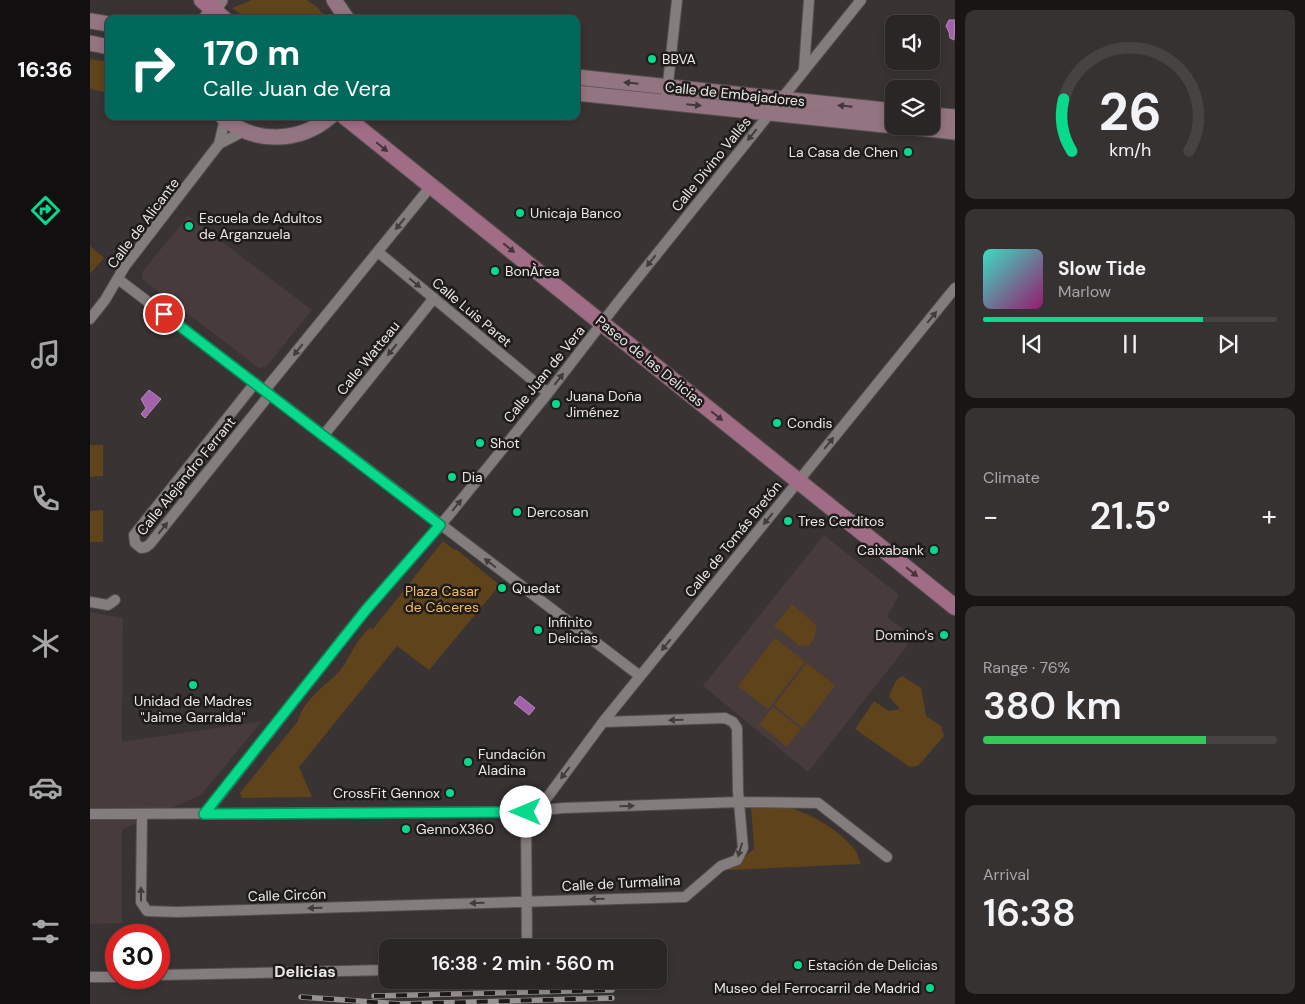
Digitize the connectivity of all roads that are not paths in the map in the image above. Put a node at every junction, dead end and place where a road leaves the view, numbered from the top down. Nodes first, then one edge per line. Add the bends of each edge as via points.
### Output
1 (334, 0) edge
2 (677, 0) edge
3 (809, 0) edge
4 (861, 0) edge
5 (344, 15) edge
6 (90, 21) edge
7 (105, 23) edge
8 (90, 43) edge
9 (105, 46) edge
10 (804, 69) junction
11 (580, 78) edge
12 (580, 93) edge
13 (667, 94) junction
14 (780, 99) junction
15 (885, 110) edge
16 (769, 113) junction
17 (224, 120) edge
18 (227, 120) edge
19 (326, 120) edge
20 (349, 120) edge
21 (940, 121) edge
22 (885, 125) edge
23 (940, 129) edge
24 (954, 130) edge
25 (244, 131) junction
26 (219, 144) junction
27 (431, 186) junction
28 (378, 252) junction
29 (118, 279) junction
30 (955, 288) edge
31 (434, 298) junction
32 (90, 318) edge
33 (602, 324) junction
34 (255, 383) junction
35 (268, 392) junction
36 (548, 393) junction
37 (323, 436) junction
38 (798, 481) junction
39 (440, 525) junction
40 (115, 600) dead end
41 (90, 602) edge
42 (955, 607) edge
43 (640, 676) junction
44 (603, 722) junction
45 (739, 802) junction
46 (538, 810) junction
47 (526, 812) junction
48 (90, 814) edge
49 (142, 814) junction
50 (204, 814) junction
51 (887, 857) dead end
52 (526, 901) junction
53 (527, 939) edge
54 (379, 970) edge
55 (170, 975) edge
56 (90, 977) edge
57 (105, 977) edge

1 - 5 main road
2 - 13 street
3 - 10 street
4 - 10 street, Calle Divino Vallés
6 - 7 main road
8 - 9 main road
10 - 14 street, Calle Divino Vallés
13 -> 11 main road, Calle de Embajadores
12 - 13 main road, Calle de Embajadores
13 - 14 main road, Calle de Embajadores
13 -> 16 main road, Calle de Embajadores
15 -> 14 main road, Calle de Embajadores
14 - 16 street, Calle Divino Vallés
16 - 22 main road, Calle de Embajadores
16 -> 33 street, Calle Divino Vallés
17 - 26 street, Calle de Alicante
18 - 25 main road
19 - 25 main road via 304,133 284,137 264,137
20 -> 27 main road, Paseo de las Delicias
21 - 24 main road
23 - 24 main road
25 - 26 street, Calle de Alicante
26 - 29 street, Calle de Alicante
27 -> 28 street, Calle Alejandro Ferrant
27 -> 33 main road, Paseo de las Delicias
28 -> 31 street, Calle Luis Paret
28 -> 35 street, Calle Alejandro Ferrant
29 - 32 street, Calle de Alicante
29 - 34 street
38 -> 30 street, Calle de Tomás Bretón
31 - 36 street, Calle Luis Paret
31 -> 37 street, Calle Watteau
36 -> 33 street, Calle Juan de Vera
33 -> 38 main road, Paseo de las Delicias
34 - 35 street
34 -> 35 street, Calle Alejandro Ferrant via 134,535 135,543 141,548 150,544
35 - 37 street
39 -> 36 street, Calle Juan de Vera
37 - 39 street
38 -> 42 main road, Paseo de las Delicias
38 -> 43 street, Calle de Tomás Bretón
43 -> 39 street
39 - 50 street, Calle Juan de Vera via 365,611
40 - 41 street via 108,605
43 - 44 street, Calle de Tomás Bretón
45 -> 44 street, Calle de Turmalina via 737,728 733,722 725,718
44 -> 46 street, Calle de Tomás Bretón
46 -> 45 street
45 - 51 street via 818,803
45 -> 52 street, Calle de Turmalina via 742,848 737,860 721,866 685,897
46 - 47 street
47 - 50 street
47 - 52 street
48 - 49 street
49 - 50 street
52 -> 49 street, Calle Circón via 147,911 140,902
52 - 53 street
54 - 55 street
56 - 57 street

